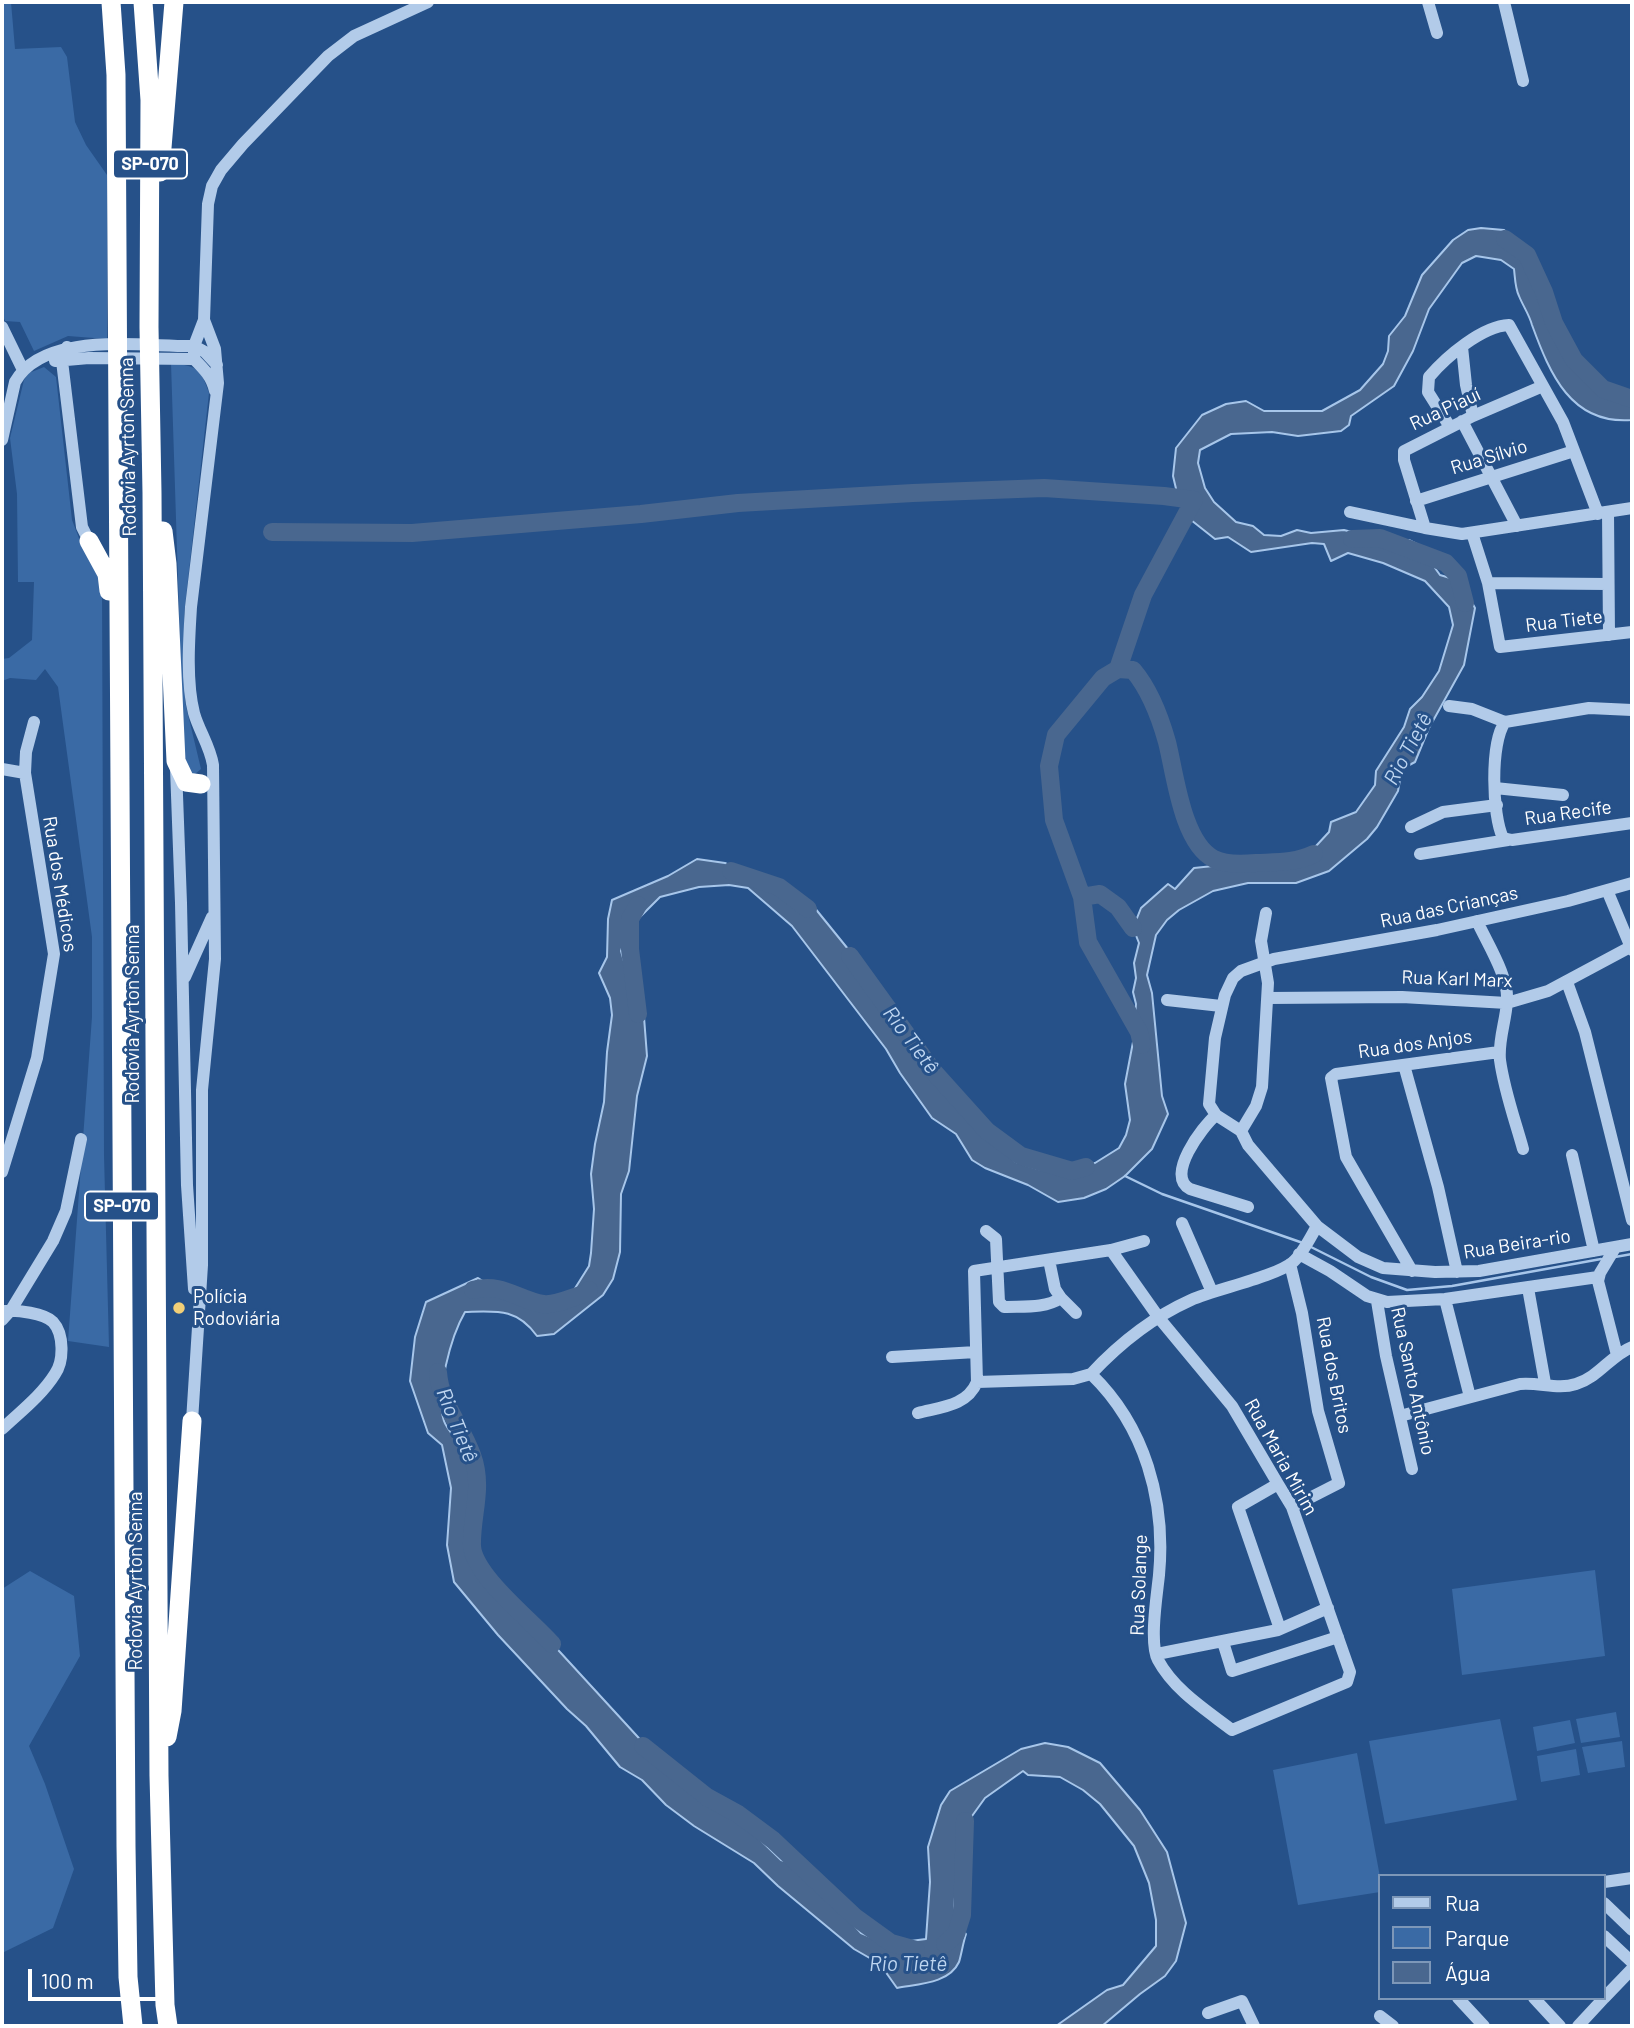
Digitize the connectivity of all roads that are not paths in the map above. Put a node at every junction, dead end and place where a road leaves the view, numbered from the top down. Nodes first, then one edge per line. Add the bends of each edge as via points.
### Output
1 (111, 2) edge
2 (143, 2) edge
3 (174, 2) edge
4 (428, 2) edge
5 (1428, 2) edge
6 (1504, 2) edge
7 (1437, 33) dead end
8 (1523, 81) dead end
9 (149, 228) junction
10 (204, 320) junction
11 (2, 327) edge
12 (1465, 344) junction
13 (67, 347) junction
14 (194, 353) junction
15 (89, 358) junction
16 (62, 361) junction
17 (37, 362) junction
18 (217, 365) junction
19 (23, 370) junction
20 (1543, 386) junction
21 (66, 391) junction
22 (216, 398) junction
23 (1462, 421) junction
24 (2, 440) edge
25 (1574, 451) junction
26 (1492, 477) junction
27 (152, 493) junction
28 (1416, 501) junction
29 (1632, 508) edge
30 (1350, 512) dead end
31 (1603, 513) junction
32 (1517, 526) junction
33 (1425, 528) junction
34 (117, 531) junction
35 (1472, 533) junction
36 (89, 541) junction
37 (1488, 583) junction
38 (1608, 584) junction
39 (1632, 632) edge
40 (1609, 635) junction
41 (1450, 706) dead end
42 (1632, 710) edge
43 (34, 722) dead end
44 (1505, 722) junction
45 (176, 761) junction
46 (213, 765) junction
47 (2, 769) edge
48 (25, 774) junction
49 (201, 784) junction
50 (1495, 788) junction
51 (1563, 795) dead end
52 (119, 797) junction
53 (177, 805) junction
54 (1497, 805) junction
55 (1632, 823) edge
56 (1411, 827) dead end
57 (1505, 839) junction
58 (1420, 854) dead end
59 (1632, 883) edge
60 (1607, 890) junction
61 (215, 911) junction
62 (1266, 913) dead end
63 (1477, 921) junction
64 (1632, 948) edge
65 (1269, 961) junction
66 (183, 981) junction
67 (1567, 982) junction
68 (1268, 999) junction
69 (1167, 1000) dead end
70 (1507, 1003) junction
71 (1221, 1006) junction
72 (1499, 1052) junction
73 (1404, 1065) junction
74 (1216, 1115) junction
75 (1241, 1131) junction
76 (81, 1139) dead end
77 (1523, 1149) dead end
78 (1572, 1155) dead end
79 (2, 1172) edge
80 (1248, 1207) dead end
81 (1632, 1220) edge
82 (1182, 1223) dead end
83 (1315, 1229) junction
84 (986, 1231) dead end
85 (1144, 1241) dead end
86 (1632, 1244) edge
87 (1111, 1250) junction
88 (1594, 1251) junction
89 (1614, 1251) junction
90 (1297, 1256) junction
91 (1049, 1259) junction
92 (996, 1267) junction
93 (1412, 1271) junction
94 (1457, 1272) junction
95 (1601, 1272) junction
96 (1528, 1288) junction
97 (1212, 1292) junction
98 (1061, 1298) junction
99 (1445, 1299) junction
100 (1377, 1301) junction
101 (6, 1311) edge
102 (1076, 1313) dead end
103 (1159, 1318) junction
104 (2, 1320) edge
105 (197, 1334) junction
106 (1632, 1347) edge
107 (976, 1352) junction
108 (1617, 1355) junction
109 (892, 1357) dead end
110 (1090, 1374) junction
111 (977, 1382) junction
112 (1545, 1383) junction
113 (1470, 1397) junction
114 (918, 1413) dead end
115 (1400, 1416) junction
116 (192, 1421) joint
117 (2, 1429) edge
118 (1412, 1469) dead end
119 (1278, 1484) junction
120 (1292, 1507) junction
121 (1328, 1608) junction
122 (1280, 1629) junction
123 (1338, 1637) junction
124 (1223, 1642) junction
125 (1157, 1654) junction
126 (1232, 1730) joint
127 (159, 1776) junction
128 (1632, 1878) edge
129 (1606, 1882) edge
130 (1606, 1905) edge
131 (1632, 1930) edge
132 (1606, 1938) edge
133 (1632, 1962) edge
134 (1632, 1969) edge
135 (1606, 1995) edge
136 (1460, 2000) edge
137 (1536, 2000) edge
138 (1601, 2000) edge
139 (1208, 2013) dead end
140 (1380, 2016) dead end
141 (133, 2026) edge
142 (168, 2026) edge
143 (1254, 2026) edge
144 (1393, 2026) edge
145 (1484, 2026) edge
146 (1560, 2026) edge
147 (1578, 2026) edge

1 - 34 highway, Rodovia Ayrton Senna / SP-070 via 116,75
2 - 9 highway, Rodovia Ayrton Senna / SP-070 via 150,100
3 - 9 highway via 164,135
4 - 10 street via 354,36 328,56 221,170 208,204
5 - 7 street
6 - 8 street
9 - 27 highway, Rodovia Ayrton Senna / SP-070
10 - 14 street
10 - 18 street
11 - 19 street
12 - 20 street via 1509,325
12 - 23 street
12 - 23 street via 1427,381 1428,392
13 - 14 street
13 - 16 street
13 - 17 street
14 - 15 street
14 - 18 street via 205,352
14 - 22 street via 213,382
15 - 16 street
15 - 21 street, Rodovia Ayrton Senna via 75,369
16 - 17 street
16 - 21 street
17 - 19 street
18 - 22 street
19 - 24 street via 15,382
20 - 23 street, Rua Piauí
20 - 25 street
21 - 36 street via 82,527
22 - 46 street via 189,634 195,715
23 - 26 street
23 - 28 street, Rua Piauí via 1404,451
25 - 26 street, Rua Sílvio
25 - 31 street
26 - 28 street, Rua Sílvio
26 - 32 street
27 - 45 highway via 167,564
27 - 127 highway, Rodovia Ayrton Senna / SP-070
28 - 33 street, Rua Piauí
29 - 31 street
30 - 33 street
31 - 32 street
31 - 38 street
32 - 35 street
33 - 35 street
34 - 36 highway via 109,544 97,546
34 - 52 highway, Rodovia Ayrton Senna / SP-070
35 - 37 street
36 - 52 highway via 107,574 109,591 112,759
37 - 38 street
37 - 40 street, Rua Tiete via 1501,648
38 - 40 street
39 - 40 street, Rua Tiete
41 - 44 street
42 - 44 street via 1589,708
43 - 48 street, Rua dos Médicos
44 - 50 street via 1496,751
45 - 49 highway via 186,782
45 - 53 street
46 - 49 street
46 - 61 street
47 - 48 street
48 - 79 street, Rua dos Médicos via 54,954 37,1058
49 - 53 street
50 - 51 street
50 - 54 street
52 - 141 highway, Rodovia Ayrton Senna / SP-070 via 126,1832
53 - 66 street
54 - 56 street via 1443,812
54 - 57 street
55 - 57 street, Rua Recife
57 - 58 street, Rua Recife
59 - 60 street, Rua das Crianças
60 - 63 street, Rua das Crianças
60 - 64 street
61 - 66 street
61 - 105 street via 215,960 202,1090 202,1265
62 - 65 street via 1261,941
63 - 65 street, Rua das Crianças
63 - 70 street via 1502,977
64 - 67 street, Rua Karl Marx
65 - 68 street
65 - 71 street, Rua das Crianças via 1237,973
66 - 105 street via 187,1185
67 - 70 street, Rua Karl Marx via 1535,997
67 - 81 street via 1585,1032
68 - 70 street, Rua Karl Marx via 1402,997
68 - 75 street via 1262,1087
69 - 71 street
70 - 72 street
71 - 74 street, Rua das Crianças via 1209,1104
72 - 73 street, Rua dos Anjos
72 - 77 street
73 - 93 street, Rua dos Anjos via 1336,1074 1331,1080 1346,1157
73 - 94 street
74 - 75 street
74 - 80 street via 1195,1138 1182,1181 1190,1189
75 - 83 street, Rua Beira-rio
76 - 101 street via 63,1218 53,1241
78 - 88 street
82 - 97 street
83 - 90 street
83 - 93 street, Rua Beira-rio via 1370,1264
84 - 92 street via 996,1239
85 - 87 street
86 - 89 street, Rua Beira-rio
87 - 91 street
87 - 103 street, Rua Maria Mirim
88 - 89 street, Rua Beira-rio
88 - 94 street, Rua Beira-rio
89 - 95 street
90 - 97 street
90 - 100 street
90 - 120 street, Rua dos Britos via 1318,1411 1339,1483
91 - 92 street
91 - 98 street
92 - 98 street via 999,1302 1004,1307 1041,1306
92 - 107 street via 974,1271
93 - 94 street, Rua Beira-rio
95 - 96 street
95 - 108 street
96 - 99 street
96 - 112 street
97 - 103 street
98 - 102 street
99 - 100 street
99 - 113 street
100 - 115 street, Rua Santo Antônio
101 - 104 street
101 - 117 street via 46,1317 58,1332 62,1354 56,1374
103 - 110 street via 1111,1352
103 - 119 street, Rua Maria Mirim via 1232,1406
105 - 116 street
106 - 108 street
107 - 109 street
107 - 111 street
108 - 112 street via 1578,1384
110 - 111 street via 1073,1379
110 - 125 street, Rua Solange via 1126,1416 1155,1493 1161,1549 1154,1615
111 - 114 street via 962,1401
112 - 113 street via 1520,1384
113 - 115 street
115 - 118 street, Rua Santo Antônio
116 - 127 highway via 172,1711
119 - 120 street, Rua Maria Mirim
119 - 122 street via 1238,1507
120 - 121 street, Rua Maria Mirim
121 - 122 street
121 - 123 street, Rua Maria Mirim
122 - 124 street
123 - 124 street via 1233,1671
123 - 126 street, Rua Maria Mirim via 1350,1672 1347,1682
124 - 125 street
125 - 126 street, Rua Solange via 1181,1690
127 - 142 highway, Rodovia Ayrton Senna / SP-070
128 - 129 street
130 - 131 street
132 - 133 street
134 - 135 street
136 - 145 street
137 - 146 street
138 - 147 street
139 - 143 street via 1242,2001
140 - 144 street

